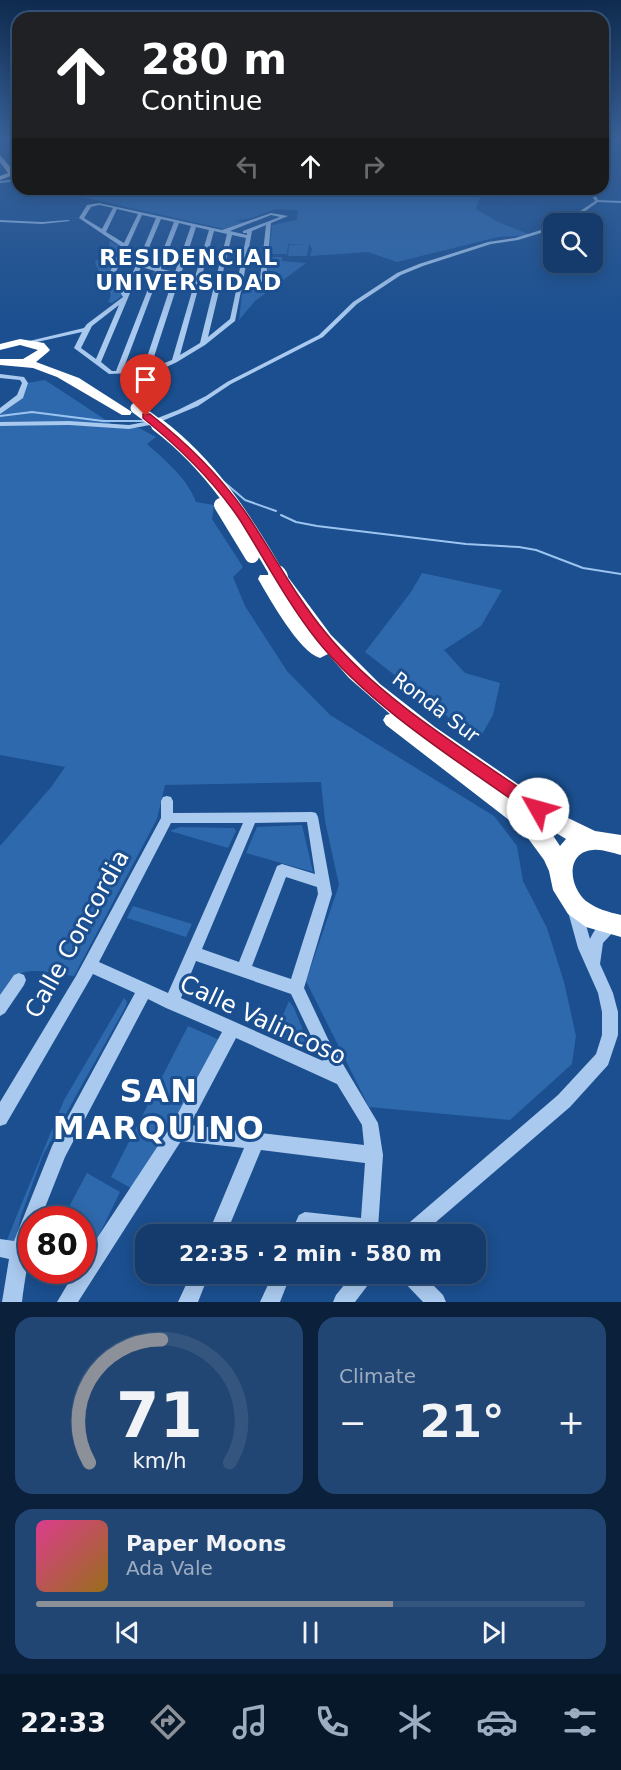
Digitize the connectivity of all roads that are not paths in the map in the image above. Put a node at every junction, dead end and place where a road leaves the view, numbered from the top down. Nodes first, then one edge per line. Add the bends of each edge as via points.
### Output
1 (597, 201) joint
2 (621, 202) edge
3 (116, 207) junction
4 (141, 213) junction
5 (579, 213) edge
6 (160, 218) junction
7 (81, 219) junction
8 (177, 220) junction
9 (0, 221) edge
10 (269, 223) junction
11 (196, 226) junction
12 (212, 228) junction
13 (249, 230) junction
14 (543, 230) edge
15 (103, 233) junction
16 (231, 233) junction
17 (248, 237) junction
18 (127, 244) junction
19 (143, 255) junction
20 (139, 265) junction
21 (158, 270) junction
22 (177, 275) junction
23 (196, 280) junction
24 (217, 285) junction
25 (129, 287) junction
26 (120, 288) junction
27 (239, 290) junction
28 (125, 297) junction
29 (112, 308) junction
30 (118, 313) junction
31 (103, 315) junction
32 (84, 330) junction
33 (206, 331) junction
34 (219, 332) junction
35 (50, 337) junction
36 (28, 342) junction
37 (4, 344) edge
38 (203, 344) junction
39 (42, 350) junction
40 (178, 351) junction
41 (190, 353) junction
42 (100, 357) junction
43 (88, 358) junction
44 (176, 361) junction
45 (6, 363) edge
46 (97, 364) junction
47 (146, 371) junction
48 (119, 374) junction
49 (0, 375) edge
50 (131, 410) junction
51 (0, 412) edge
52 (0, 424) edge
53 (273, 578) junction
54 (167, 801) dead end
55 (167, 818) junction
56 (251, 818) junction
57 (611, 841) edge
58 (559, 867) junction
59 (324, 884) junction
60 (573, 904) junction
61 (616, 926) edge
62 (193, 953) junction
63 (594, 963) junction
64 (90, 965) junction
65 (243, 970) junction
66 (19, 980) dead end
67 (296, 988) junction
68 (144, 991) junction
69 (171, 1003) junction
70 (0, 1008) edge
71 (232, 1030) junction
72 (340, 1077) junction
73 (0, 1118) edge
74 (177, 1132) junction
75 (256, 1142) junction
76 (374, 1155) junction
77 (36, 1206) edge
78 (221, 1224) edge
79 (304, 1224) edge
80 (324, 1224) edge
81 (370, 1224) edge
82 (420, 1224) edge
83 (0, 1248) edge
84 (18, 1251) edge
85 (18, 1258) edge
86 (196, 1284) edge
87 (278, 1284) edge
88 (356, 1284) edge
89 (419, 1284) edge
90 (12, 1302) edge
91 (67, 1302) edge
92 (188, 1302) edge
93 (270, 1302) edge
94 (343, 1302) edge
95 (436, 1302) edge

1 - 2 street
1 - 5 street
3 - 4 street
3 - 7 street via 90,205
3 - 15 street
4 - 6 street
4 - 18 street
6 - 8 street
6 - 19 street
7 - 9 street
7 - 15 street
8 - 11 street
8 - 21 street
10 - 13 street
10 - 16 street via 286,216 271,214
10 - 27 street via 263,280
11 - 12 street
11 - 22 street
12 - 16 street
12 - 23 street
13 - 16 street
13 - 17 street
14 - 52 street via 490,243 399,274 355,303 321,336 190,407 164,417 131,427
15 - 18 street
16 - 17 street
16 - 24 street
17 - 27 street
18 - 19 street via 134,253
18 - 26 street via 112,274
19 - 20 street
20 - 21 street
20 - 25 street
21 - 22 street
21 - 48 street
22 - 23 street
22 - 47 street
23 - 24 street
23 - 40 street
24 - 27 street
24 - 33 street
25 - 26 street
25 - 28 street
26 - 28 street
27 - 34 street via 233,320
28 - 29 street
28 - 30 street
29 - 30 street
29 - 31 street
30 - 31 street
30 - 42 street
31 - 32 street
32 - 35 street
32 - 43 street via 77,348
33 - 34 street
33 - 38 street
34 - 38 street
35 - 36 street
35 - 39 street
36 - 37 highway
36 - 39 highway
38 - 41 street
39 - 45 highway via 34,359
39 - 50 highway via 52,365
40 - 41 street
40 - 44 street
41 - 44 street
42 - 43 street
42 - 46 street
43 - 46 street
44 - 47 street
45 - 50 highway via 45,368
46 - 48 street
47 - 48 street
49 - 51 street via 16,376 25,383 20,396
50 - 53 highway, bridge via 173,448 217,499
53 - 57 highway, Ronda Sur via 357,675 409,717 556,824 573,834
53 - 58 highway, Ronda Sur via 295,625 349,684 538,831
54 - 55 street, Calle Concordia
55 - 56 street
55 - 64 street, Calle Concordia
56 - 59 street via 312,817
56 - 62 street
57 - 58 highway via 581,842 563,856
58 - 60 highway, Ronda Sur via 564,892
59 - 65 street via 282,870
59 - 67 street via 325,894
60 - 61 highway via 596,921
60 - 63 street via 585,948
61 - 63 street via 599,934 593,944
62 - 65 street
62 - 69 street
63 - 82 street via 610,1012 602,1059 585,1080
64 - 68 street, Calle Valincoso
64 - 73 street, Calle Concordia
65 - 67 street
66 - 70 street
67 - 72 street
68 - 69 street, Calle Valincoso
68 - 77 street via 57,1152
69 - 71 street, Calle Valincoso
71 - 72 street, Calle Valincoso
71 - 74 street
72 - 76 street, Calle Valincoso via 370,1123
74 - 75 street
74 - 91 street
75 - 76 street
75 - 78 street
76 - 81 street, Calle Valincoso
79 - 80 street
83 - 84 street
85 - 90 street
86 - 92 street
87 - 93 street
88 - 94 street
89 - 95 street

